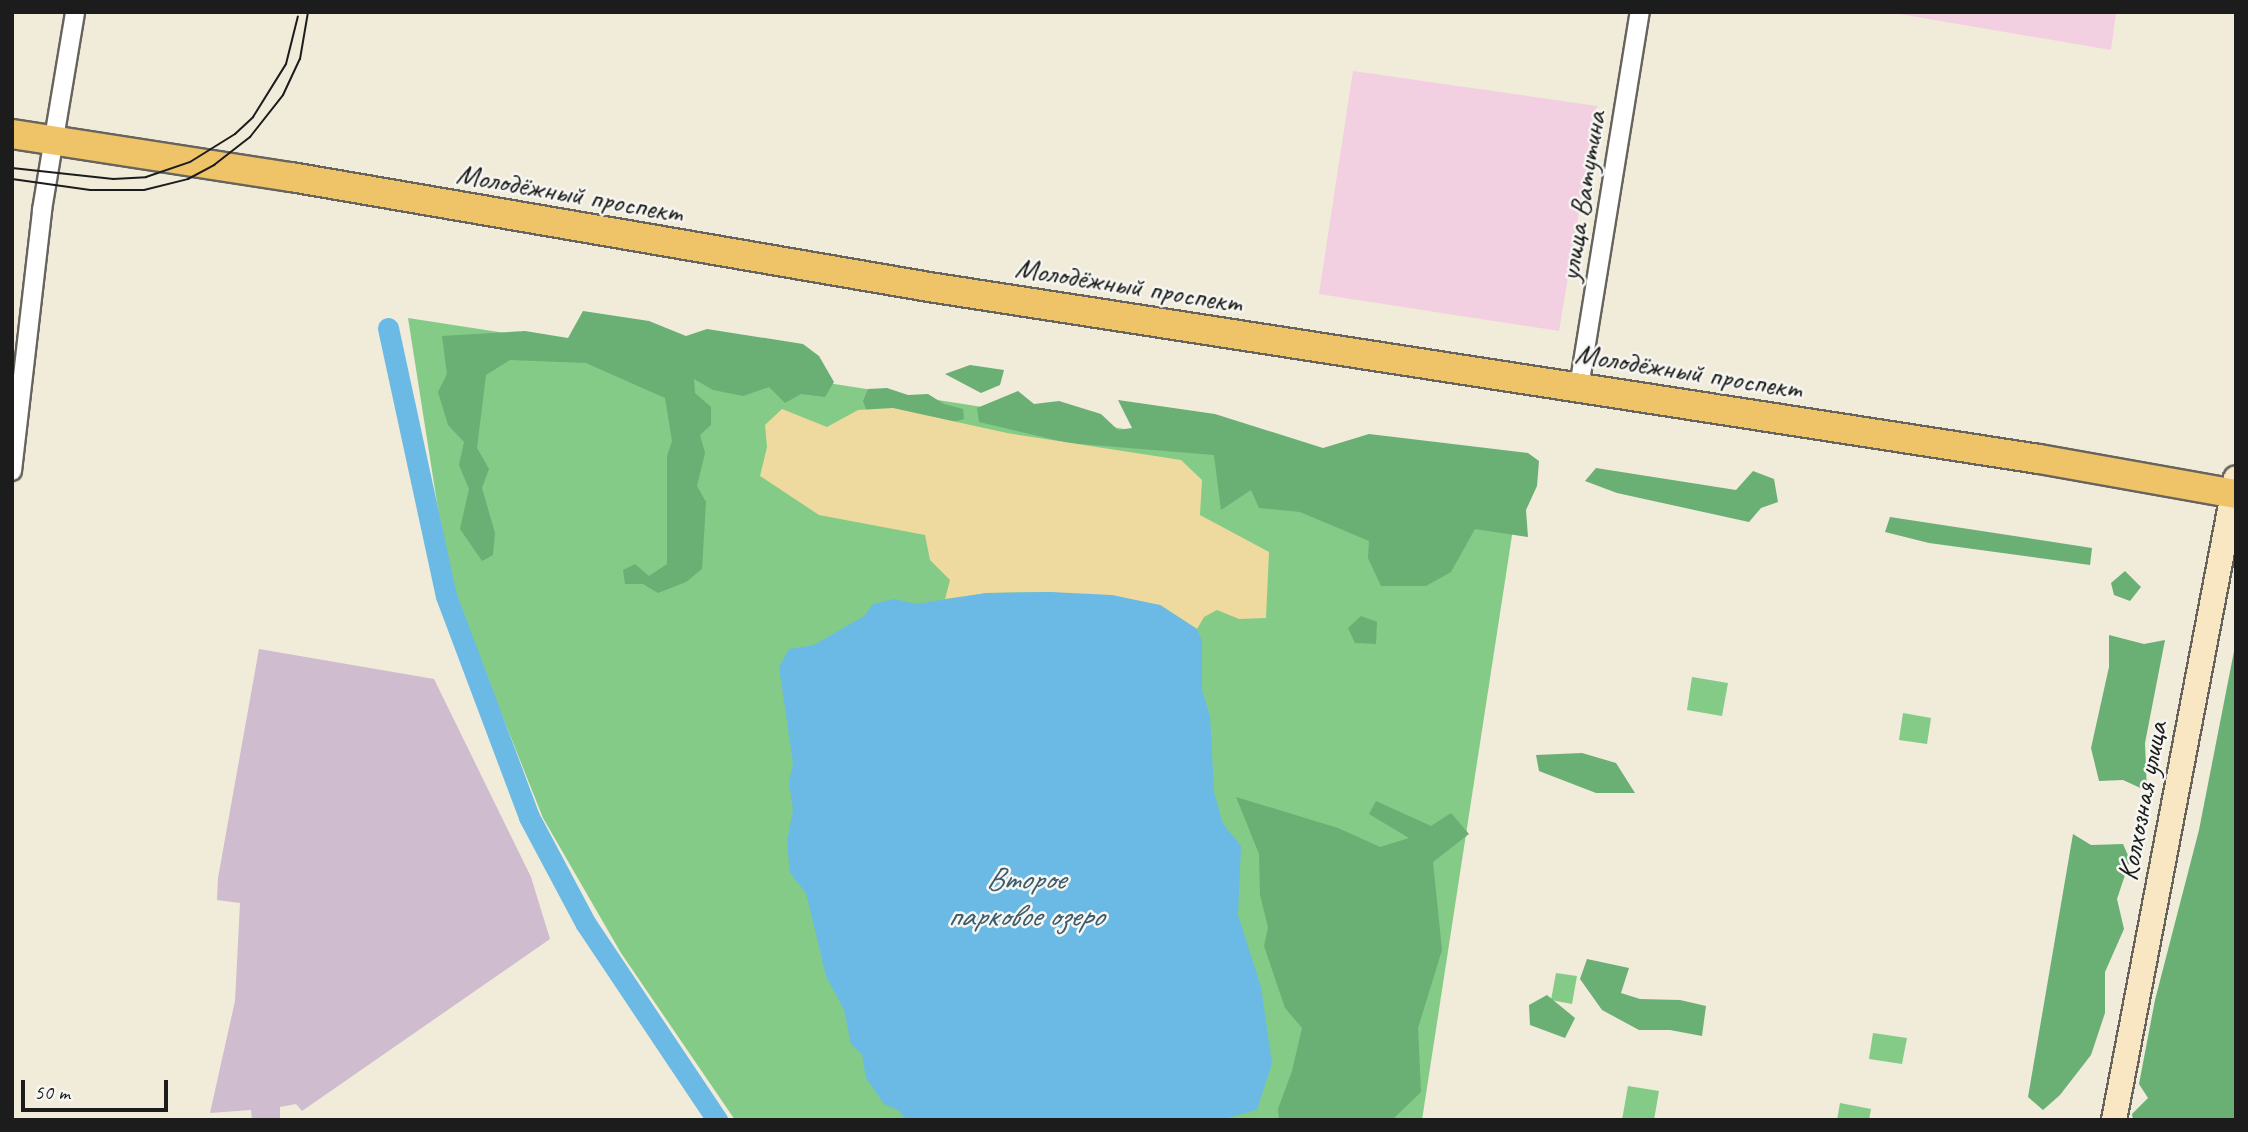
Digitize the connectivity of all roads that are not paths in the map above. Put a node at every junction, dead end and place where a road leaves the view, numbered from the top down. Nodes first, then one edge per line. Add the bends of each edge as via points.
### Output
1 (75, 12) edge
2 (1640, 12) edge
3 (12, 134) edge
4 (54, 141) junction
5 (1579, 387) junction
6 (12, 471) edge
7 (2235, 489) edge
8 (2114, 1120) edge

1 - 4 street
2 - 5 street, улица Ватутина
3 - 4 main road, Молодёжный проспект
4 - 5 main road, Молодёжный проспект via 291,177 902,283
4 - 6 street
5 - 7 main road, Молодёжный проспект
7 - 8 main road, Колхозная улица

